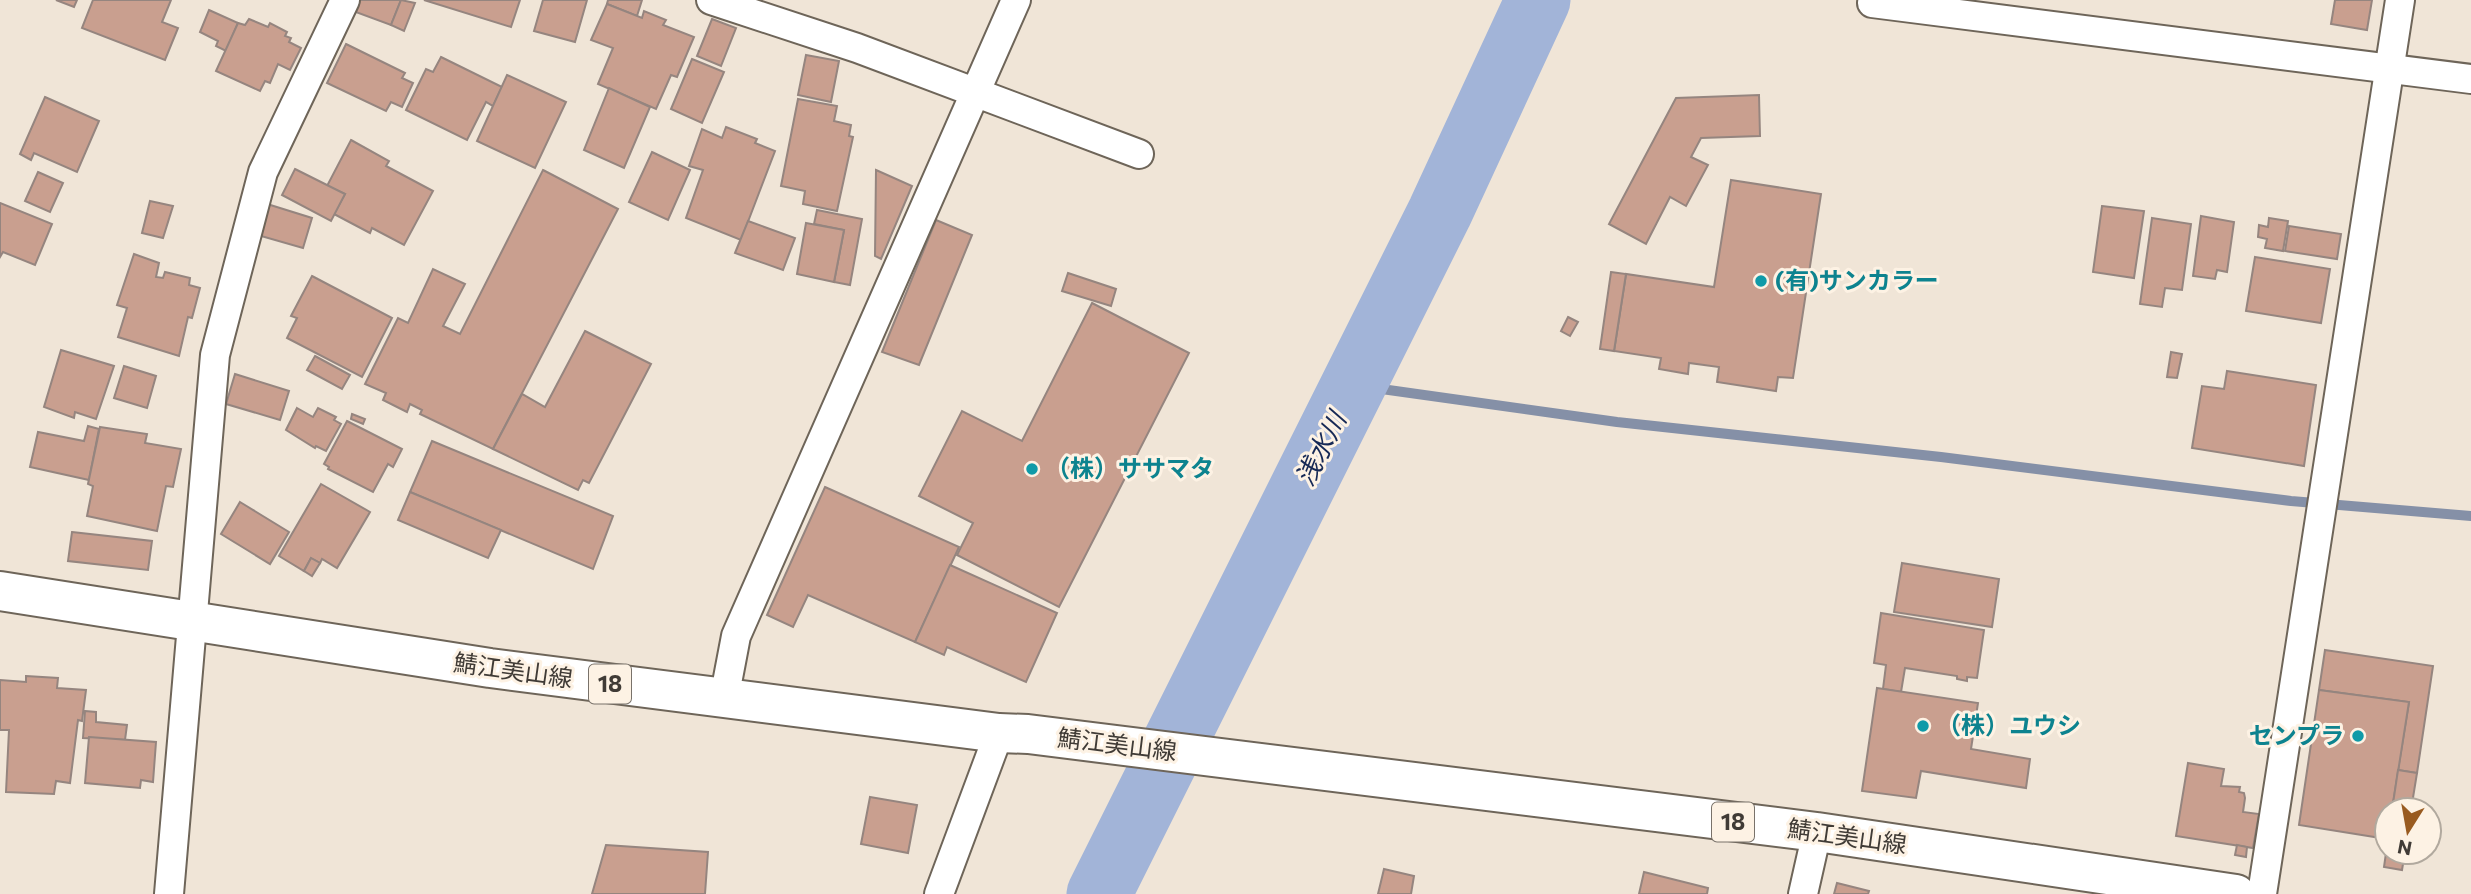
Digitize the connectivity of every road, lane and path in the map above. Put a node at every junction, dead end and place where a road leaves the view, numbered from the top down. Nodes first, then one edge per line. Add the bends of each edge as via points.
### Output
1 (344, 0) edge
2 (712, 0) edge
3 (1016, 0) edge
4 (2400, 0) edge
5 (1872, 3) dead end
6 (2390, 68) junction
7 (2471, 79) edge
8 (977, 93) junction
9 (1139, 154) dead end
10 (0, 592) edge
11 (193, 623) junction
12 (724, 699) junction
13 (1014, 734) junction
14 (1817, 832) junction
15 (169, 894) edge
16 (939, 894) edge
17 (1803, 894) edge
18 (2236, 894) edge
19 (2262, 894) edge

1 - 11 street via 263,172 215,355
2 - 8 street
3 - 8 street
4 - 6 street
5 - 6 street
6 - 7 street
6 - 19 street
8 - 9 street
8 - 12 street via 736,636
10 - 11 main road, 鯖江美山線 / 18
11 - 12 main road, 鯖江美山線 / 18
11 - 15 street
12 - 13 main road, 鯖江美山線 / 18
13 - 14 main road, 鯖江美山線 / 18
13 - 16 street
14 - 17 street
14 - 18 main road, 鯖江美山線 / 18

